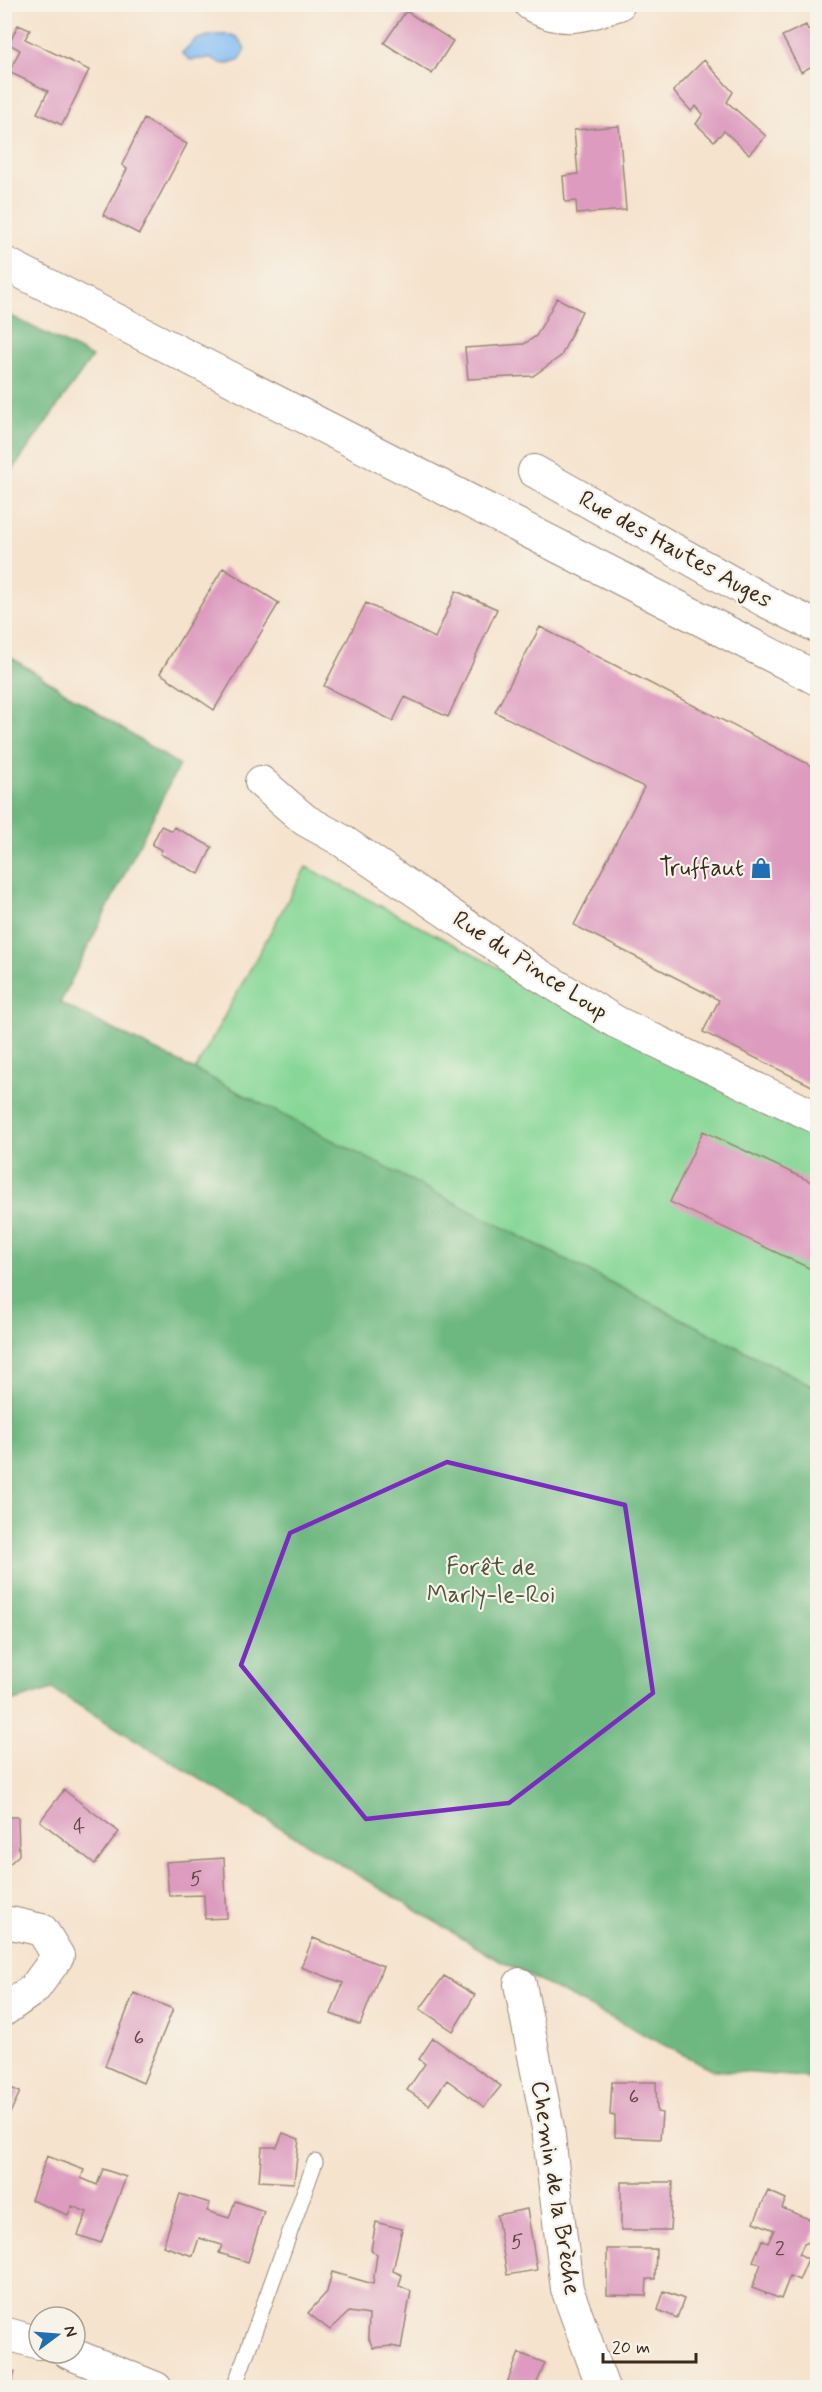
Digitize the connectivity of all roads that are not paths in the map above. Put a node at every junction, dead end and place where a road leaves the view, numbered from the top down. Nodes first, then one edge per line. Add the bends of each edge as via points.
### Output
1 (530, 4) edge
2 (619, 4) edge
3 (4, 263) edge
4 (534, 471) dead end
5 (818, 627) edge
6 (818, 680) edge
7 (261, 782) dead end
8 (818, 1118) edge
9 (4, 1926) edge
10 (520, 1984) dead end
11 (4, 2010) edge
12 (315, 2162) dead end
13 (4, 2333) edge
14 (27, 2340) edge
15 (87, 2360) edge
16 (156, 2388) edge
17 (234, 2388) edge
18 (603, 2388) edge

1 - 2 street via 558,17 580,17
3 - 6 main road
4 - 5 street, Rue des Hautes Auges
7 - 8 street, Rue du Pince Loup via 305,820 616,1022
9 - 11 street via 11,1923 42,1930 58,1956 34,1989
10 - 18 street, Chemin de la Brèche via 548,2127 567,2289
12 - 17 lane
13 - 14 street
15 - 16 street

